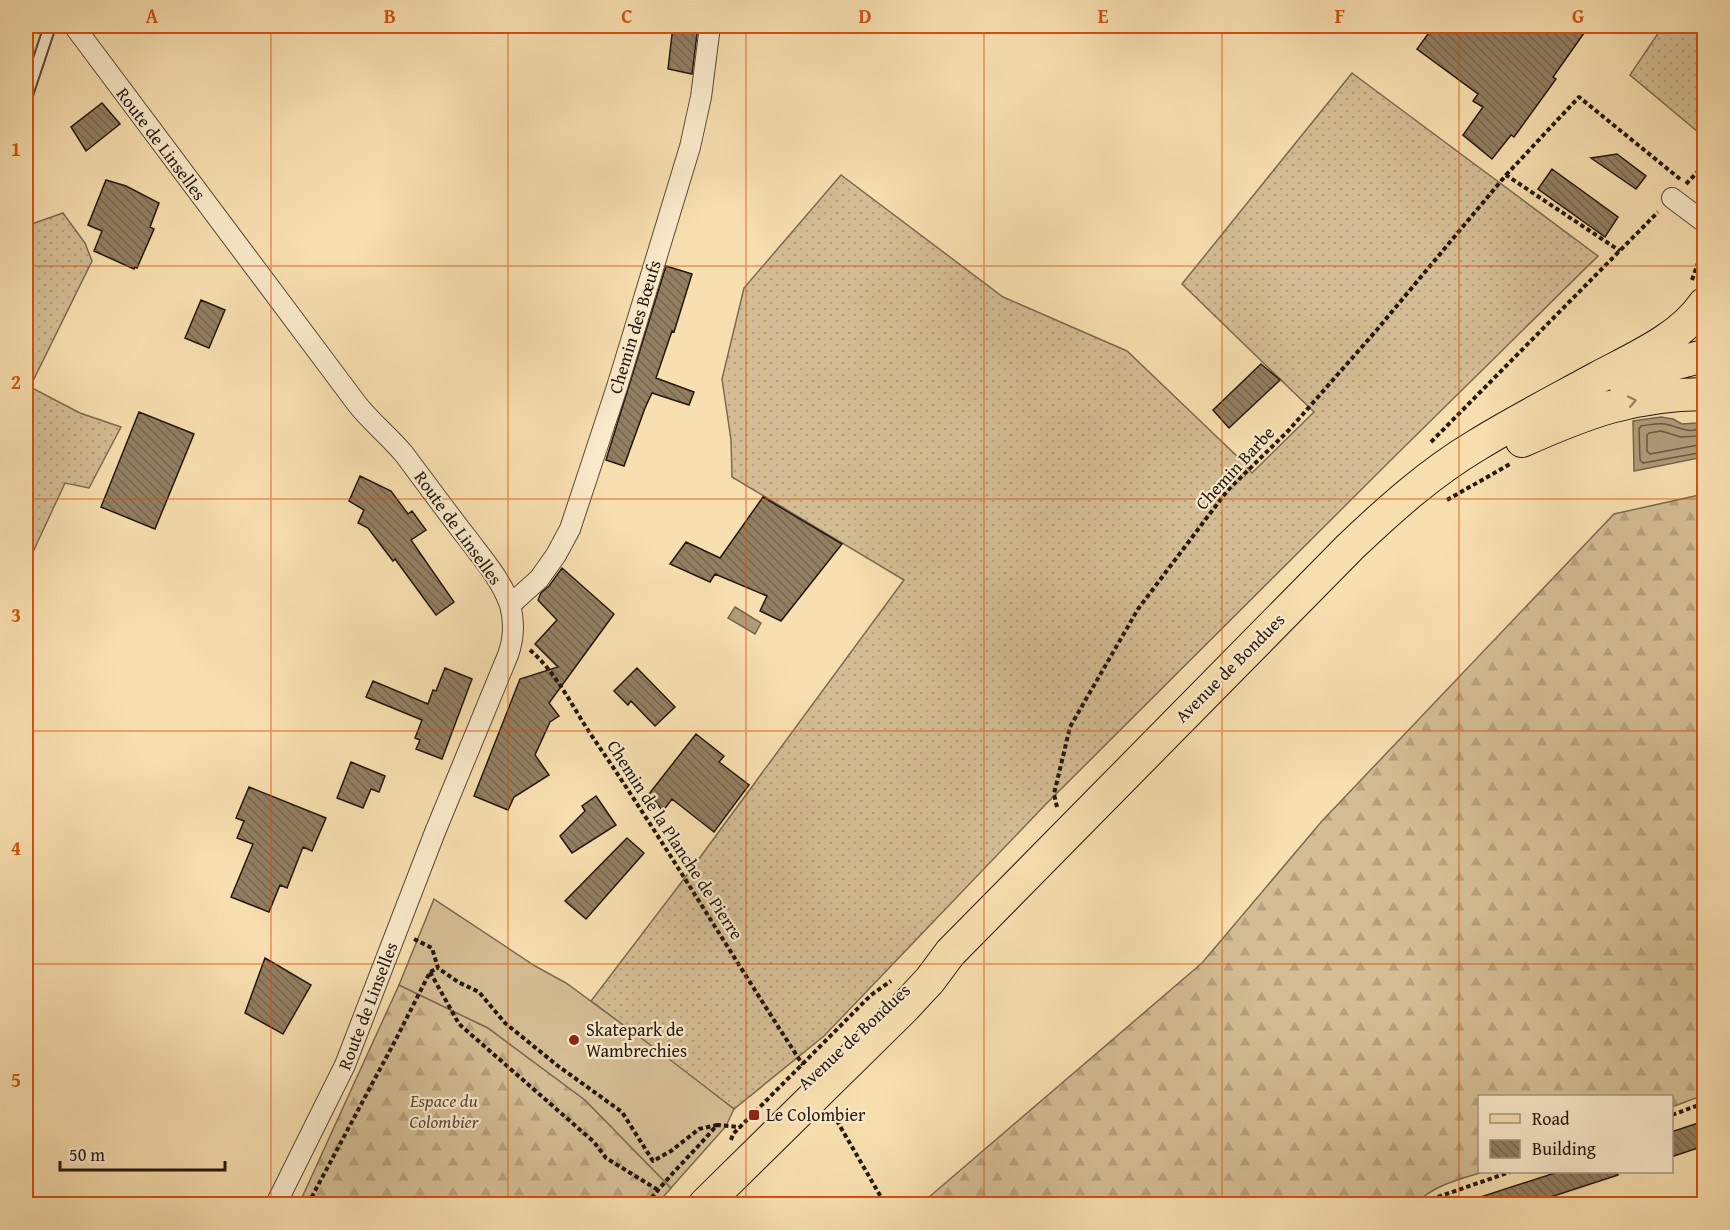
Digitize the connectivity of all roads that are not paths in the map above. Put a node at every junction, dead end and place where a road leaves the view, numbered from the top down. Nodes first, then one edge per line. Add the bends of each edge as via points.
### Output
1 (50, 26) edge
2 (74, 26) edge
3 (710, 26) edge
4 (26, 98) edge
5 (1672, 198) dead end
6 (1703, 230) edge
7 (1697, 295) edge
8 (1704, 356) edge
9 (1704, 394) edge
10 (1534, 413) junction
11 (1388, 511) junction
12 (510, 605) junction
13 (950, 953) junction
14 (714, 1195) edge
15 (276, 1204) edge

1 - 4 lane
2 - 12 street, Route de Linselles via 357,404 418,472 488,567
3 - 12 street, Chemin des Bœufs via 690,147 570,529 540,579
5 - 6 street
7 - 10 main road, Avenue de Bondues via 1693,318 1678,331
8 - 10 main road, Avenue de Bondues via 1646,371
11 -> 9 main road via 1490,456 1581,415 1644,398
10 - 11 main road, Avenue de Bondues via 1439,469
11 - 13 main road, Avenue de Bondues
12 - 15 street, Route de Linselles via 513,639 495,688 345,1065
13 - 14 main road, Avenue de Bondues via 904,1008
13 - 14 main road, Avenue de Bondues via 884,1003 787,1090 751,1136

